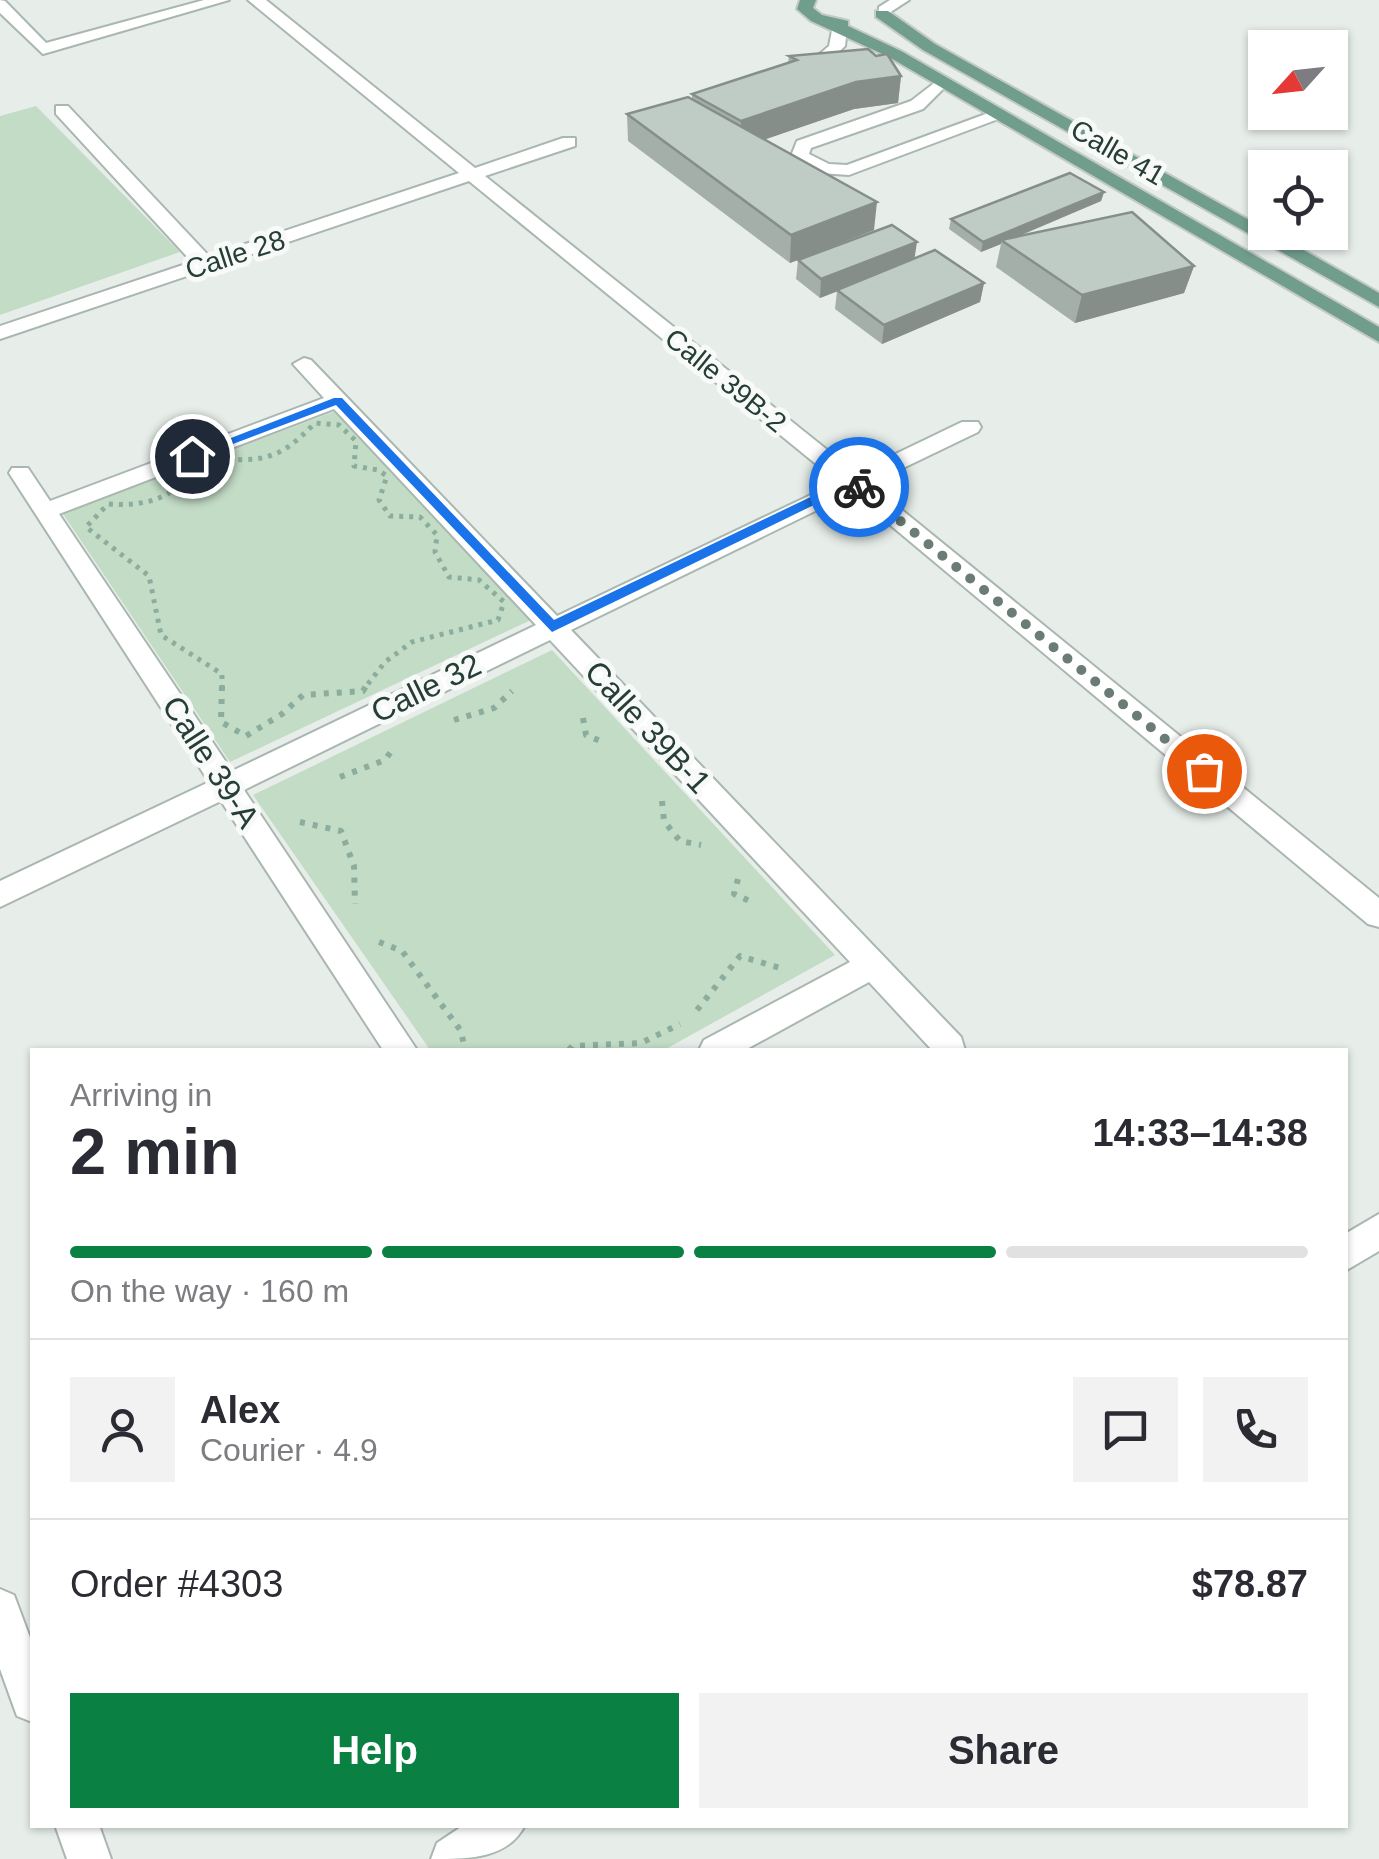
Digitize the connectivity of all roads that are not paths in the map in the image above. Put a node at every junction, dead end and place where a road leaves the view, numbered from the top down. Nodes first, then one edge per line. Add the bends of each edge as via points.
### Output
1 (220, 0) edge
2 (256, 0) edge
3 (900, 0) edge
4 (804, 1) edge
5 (0, 4) edge
6 (881, 8) edge
7 (833, 25) junction
8 (902, 58) junction
9 (942, 82) junction
10 (62, 110) dead end
11 (1000, 115) junction
12 (570, 142) dead end
13 (470, 176) junction
14 (205, 264) junction
15 (1379, 300) edge
16 (0, 334) edge
17 (1379, 336) edge
18 (304, 364) dead end
19 (338, 400) junction
20 (970, 428) dead end
21 (20, 474) dead end
22 (852, 482) junction
23 (45, 511) junction
24 (552, 627) junction
25 (226, 785) junction
26 (0, 895) edge
27 (1379, 915) edge
28 (872, 964) junction
29 (950, 1047) dead end
30 (400, 1048) edge
31 (720, 1048) edge
32 (1379, 1231) edge
33 (1348, 1252) edge
34 (0, 1609) edge
35 (30, 1694) edge
36 (77, 1828) edge
37 (499, 1828) edge
38 (88, 1859) edge
39 (453, 1859) edge

1 - 5 street via 43,49
2 - 13 street, Calle 39B-2
3 - 6 street
4 - 7 main road, Calle 41 via 809,14
6 - 7 main road via 865,22
6 - 15 main road, Calle 41 via 929,47
7 - 8 main road, Calle 41
7 - 8 street via 841,41 836,52 808,68
8 - 9 main road, Calle 41
9 - 11 main road, Calle 41
9 - 11 street via 918,105 803,145 800,156 824,170 849,170
10 - 14 street
11 - 17 main road, Calle 41
12 - 13 street, Calle 28
13 - 14 street, Calle 28
13 - 22 street, Calle 39B-2
14 - 16 street, Calle 28
18 - 19 street, Calle 39B-1
19 - 23 street
19 - 24 street, Calle 39B-1
20 - 22 street, Calle 32
21 - 23 street, Calle 39-A
22 - 24 street, Calle 32
22 - 27 street, Calle 39B-2
23 - 25 street, Calle 39-A
24 - 25 street, Calle 32
24 - 28 street, Calle 39B-1
25 - 26 street, Calle 32
25 - 30 street, Calle 39-A
28 - 29 street, Calle 39B-1
28 - 31 street
32 - 33 street
34 - 35 street
36 - 38 street
37 - 39 street

